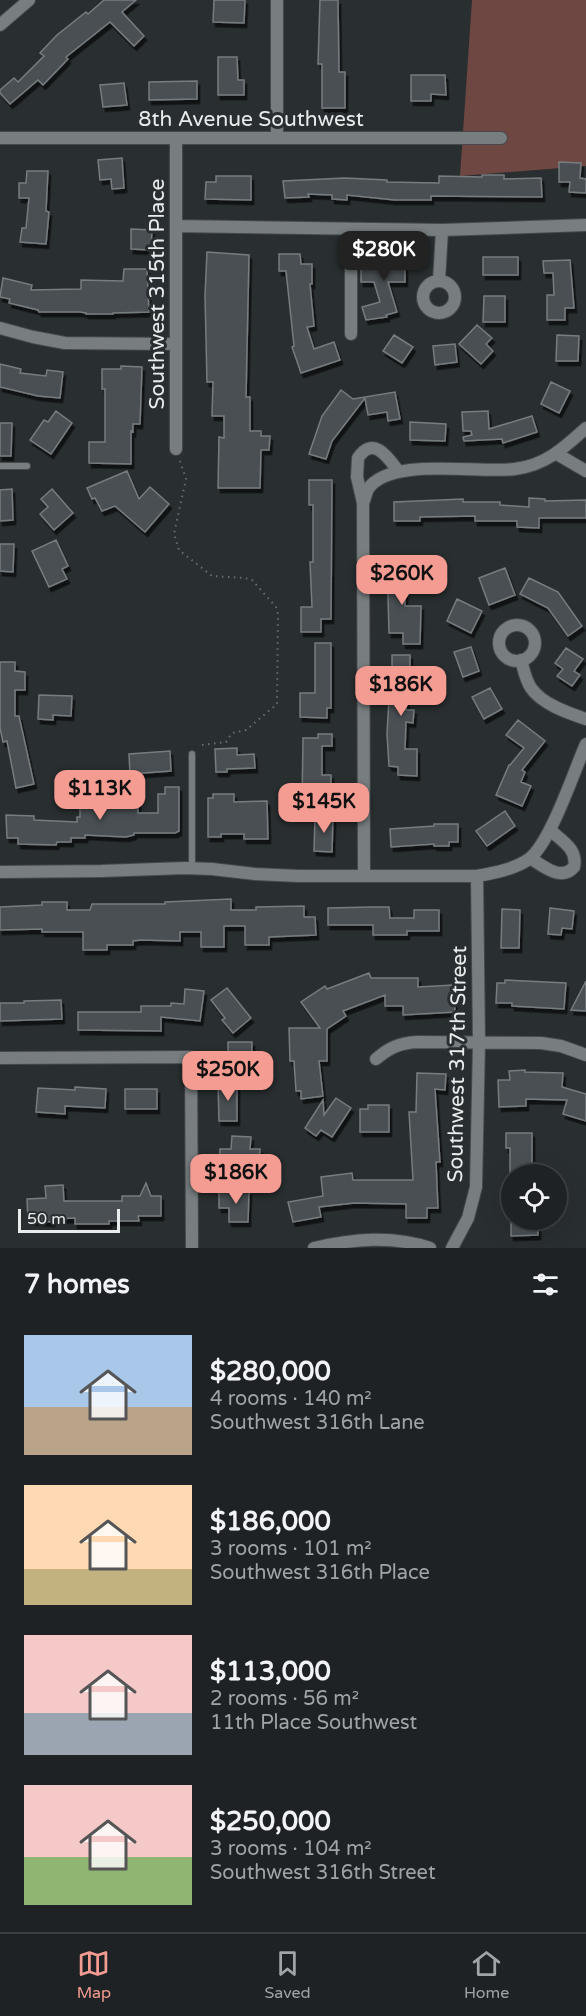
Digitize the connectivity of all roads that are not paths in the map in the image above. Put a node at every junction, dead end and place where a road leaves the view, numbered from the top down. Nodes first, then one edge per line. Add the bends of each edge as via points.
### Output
1 (29, 0) edge
2 (277, 0) edge
3 (0, 25) edge
4 (0, 138) edge
5 (176, 138) junction
6 (277, 138) junction
7 (501, 138) dead end
8 (586, 225) edge
9 (176, 226) junction
10 (351, 230) junction
11 (442, 230) junction
12 (439, 281) dead end
13 (0, 328) edge
14 (351, 334) dead end
15 (176, 344) junction
16 (586, 428) edge
17 (176, 449) road end
18 (557, 454) junction
19 (0, 466) edge
20 (27, 466) dead end
21 (398, 471) junction
22 (586, 471) edge
23 (363, 503) junction
24 (521, 660) dead end
25 (586, 719) edge
26 (586, 744) edge
27 (192, 754) dead end
28 (550, 830) junction
29 (530, 858) junction
30 (192, 868) junction
31 (0, 872) edge
32 (364, 875) junction
33 (477, 876) junction
34 (479, 1042) junction
35 (586, 1055) edge
36 (0, 1058) edge
37 (376, 1059) dead end
38 (192, 1248) edge
39 (314, 1248) edge
40 (430, 1248) edge
41 (452, 1248) edge

1 - 3 street
2 - 6 street
4 - 5 street, 8th Avenue Southwest
5 - 6 street, 8th Avenue Southwest
5 - 9 street, Southwest 315th Place
6 - 7 street, 8th Avenue Southwest
8 - 11 street
9 - 10 street
9 - 15 street, Southwest 315th Place
10 - 11 street
10 - 14 street
11 - 12 street
13 - 15 street via 65,343
15 - 17 street, Southwest 315th Place
16 - 18 street
18 - 21 street via 515,469
18 - 22 street
19 - 20 lane
21 - 23 street via 375,482
21 - 23 street via 380,450 372,448 361,453 357,477
23 - 32 street
24 - 25 street via 532,690
26 - 28 street
27 - 30 lane
28 - 29 street
28 - 29 street via 571,849 574,867 566,874 558,874
29 - 33 street
30 - 31 street
30 - 32 street via 255,874
32 - 33 street
33 - 34 street, Southwest 317th Street
34 - 35 street via 541,1043
34 - 37 street via 402,1043
34 - 41 street, Southwest 317th Street via 476,1187 468,1218
36 - 38 street via 191,1057
39 - 40 street via 367,1239

